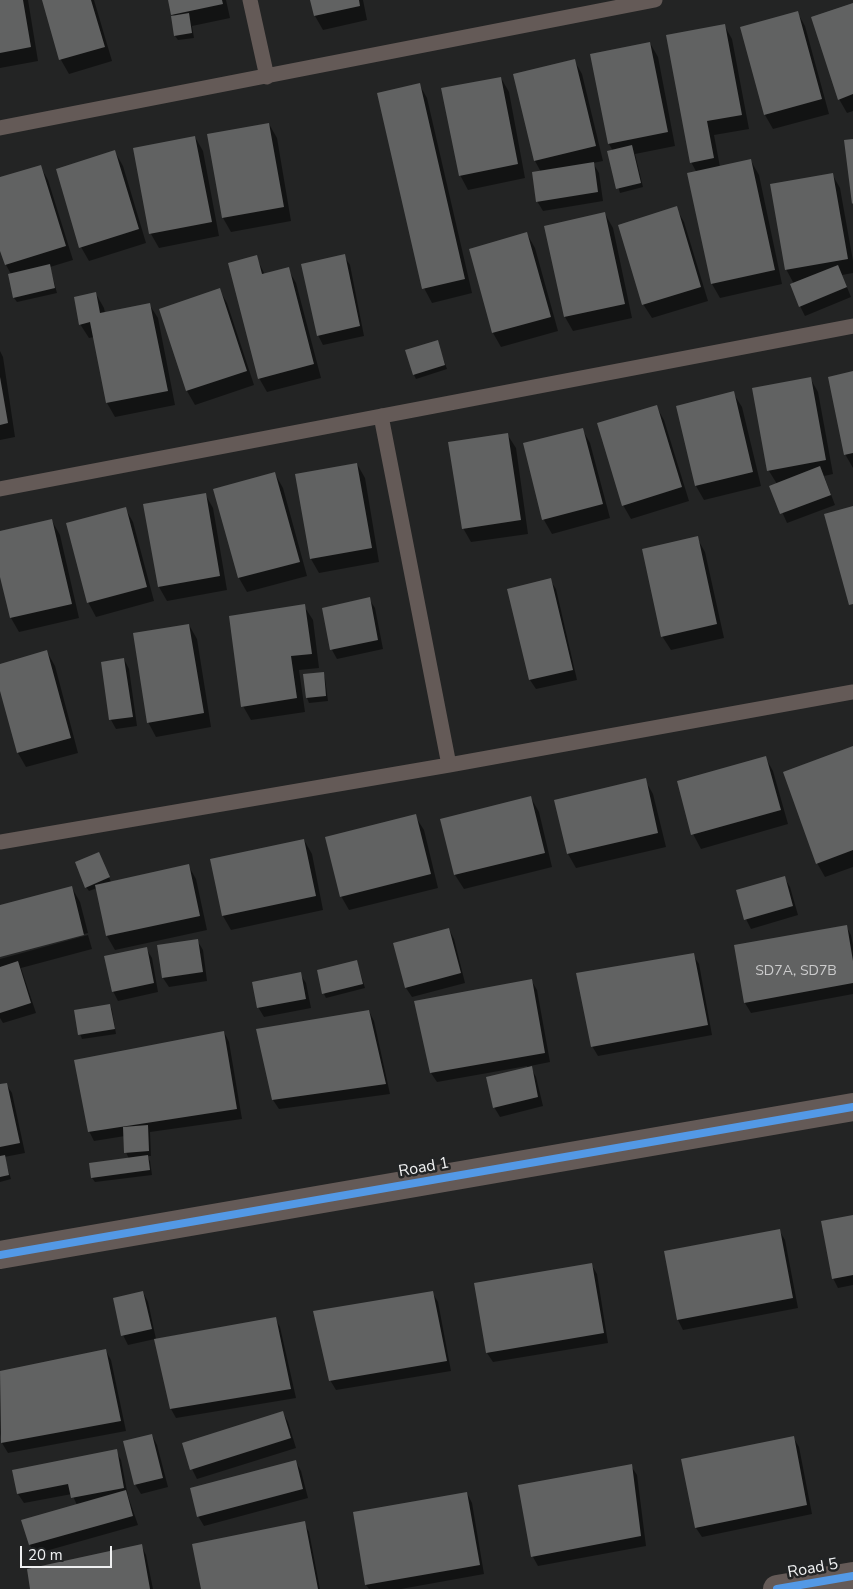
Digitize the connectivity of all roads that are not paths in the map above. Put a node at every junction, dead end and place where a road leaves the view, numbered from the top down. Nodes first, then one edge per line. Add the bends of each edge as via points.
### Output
1 (250, 0) edge
2 (655, 0) edge
3 (267, 77) junction
4 (0, 128) edge
5 (853, 326) edge
6 (381, 416) junction
7 (0, 489) edge
8 (853, 692) edge
9 (450, 765) junction
10 (0, 842) edge
11 (853, 1107) edge
12 (0, 1255) edge
13 (853, 1576) edge
14 (777, 1589) edge

1 - 3 lane
2 - 3 lane
3 - 4 lane
5 - 6 lane
6 - 7 lane
6 - 9 lane
8 - 9 lane
9 - 10 lane
11 - 12 street, Road 1
13 - 14 street, Road 5

